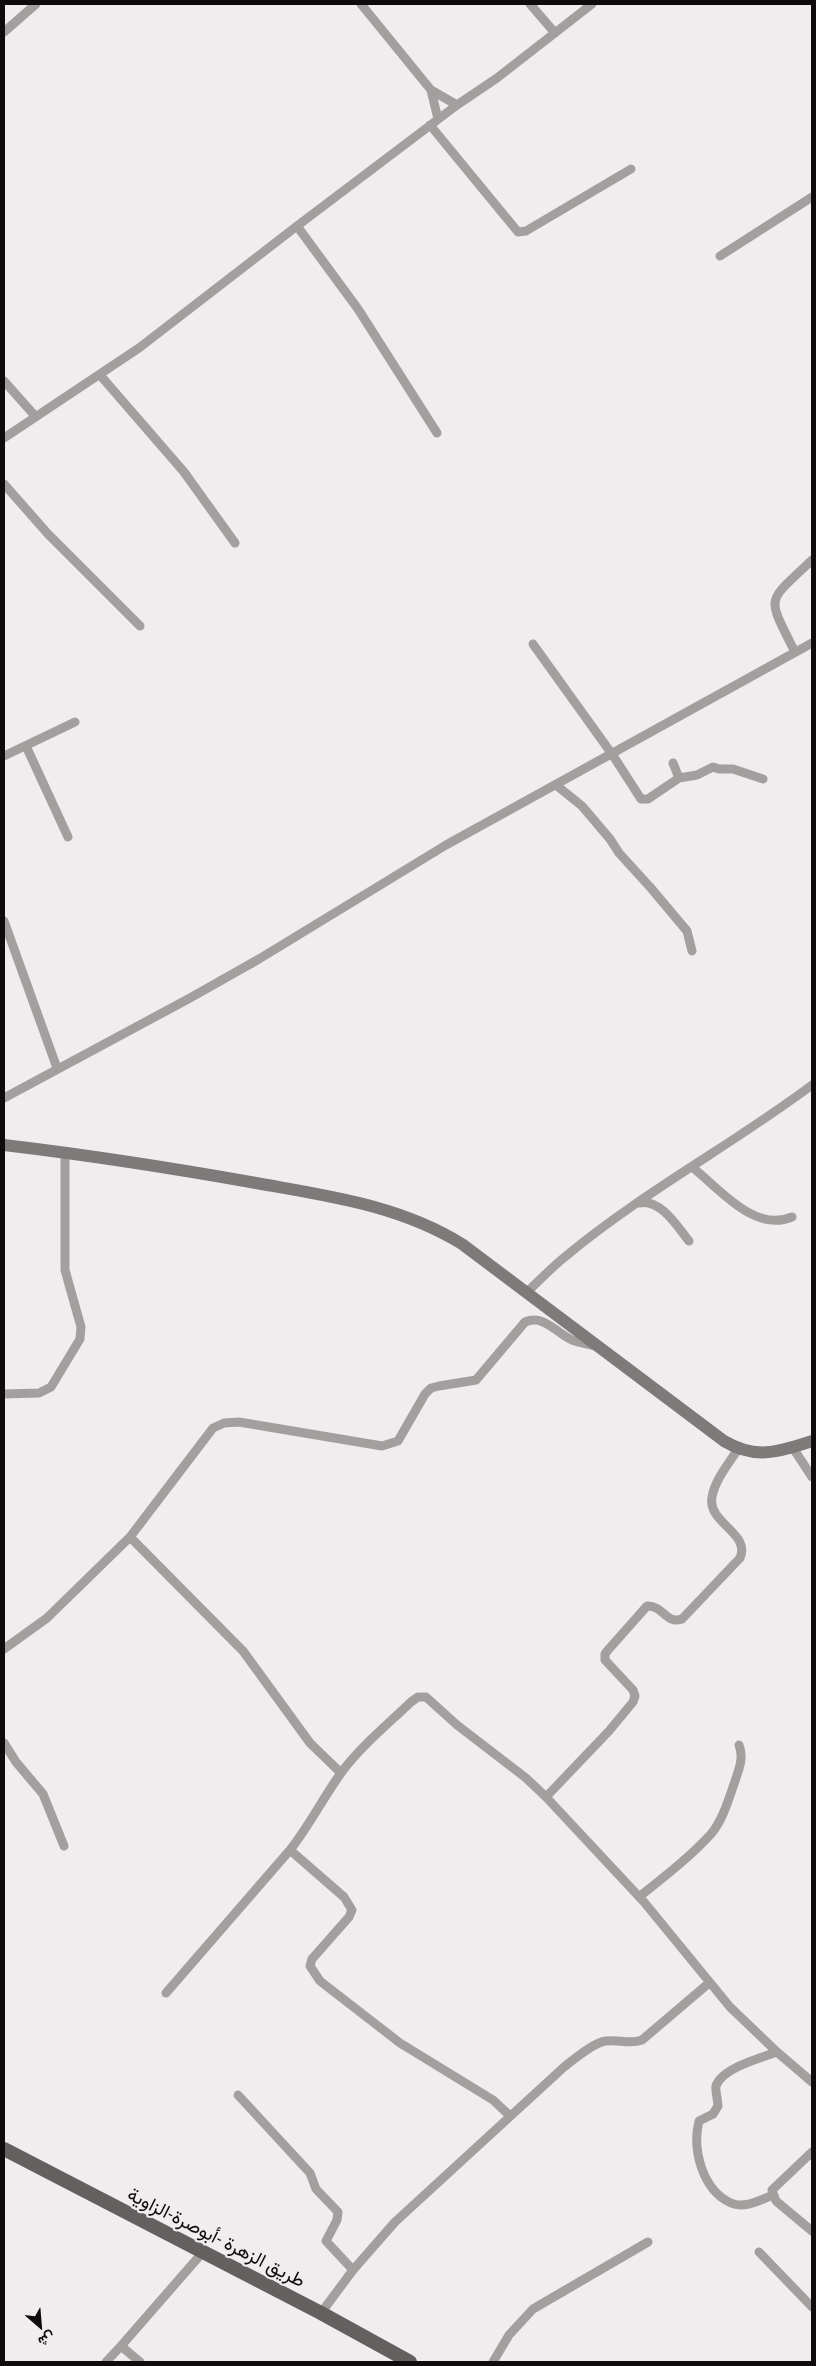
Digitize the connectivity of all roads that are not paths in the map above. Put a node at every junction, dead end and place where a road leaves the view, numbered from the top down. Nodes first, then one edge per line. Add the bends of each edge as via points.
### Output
1 (36, 4) edge
2 (361, 4) edge
3 (530, 4) edge
4 (592, 4) edge
5 (4, 32) edge
6 (555, 32) junction
7 (431, 90) junction
8 (457, 104) junction
9 (438, 119) junction
10 (430, 125) junction
11 (631, 169) dead end
12 (812, 197) edge
13 (297, 226) junction
14 (720, 256) dead end
15 (100, 374) junction
16 (4, 381) edge
17 (36, 417) junction
18 (437, 433) dead end
19 (4, 438) edge
20 (4, 484) edge
21 (235, 543) dead end
22 (812, 560) edge
23 (140, 626) dead end
24 (812, 643) edge
25 (533, 644) dead end
26 (794, 652) junction
27 (75, 722) dead end
28 (26, 746) junction
29 (612, 754) junction
30 (4, 756) edge
31 (673, 764) dead end
32 (679, 778) junction
33 (763, 779) dead end
34 (556, 785) junction
35 (68, 837) dead end
36 (4, 921) edge
37 (692, 951) dead end
38 (57, 1068) junction
39 (812, 1085) edge
40 (4, 1098) edge
41 (4, 1145) edge
42 (65, 1153) junction
43 (692, 1167) junction
44 (636, 1203) junction
45 (792, 1217) dead end
46 (689, 1241) dead end
47 (527, 1292) junction
48 (599, 1347) junction
49 (4, 1394) edge
50 (812, 1441) edge
51 (792, 1448) junction
52 (738, 1449) junction
53 (812, 1477) edge
54 (130, 1537) junction
55 (4, 1649) edge
56 (4, 1743) edge
57 (739, 1745) dead end
58 (341, 1773) junction
59 (546, 1797) junction
60 (64, 1846) dead end
61 (290, 1850) junction
62 (639, 1897) junction
63 (709, 1983) junction
64 (166, 1993) dead end
65 (777, 2052) junction
66 (812, 2082) edge
67 (238, 2095) dead end
68 (509, 2115) junction
69 (4, 2149) edge
70 (812, 2152) edge
71 (773, 2195) junction
72 (812, 2232) edge
73 (648, 2242) dead end
74 (203, 2252) junction
75 (759, 2252) dead end
76 (353, 2270) junction
77 (812, 2307) edge
78 (321, 2313) junction
79 (121, 2346) junction
80 (106, 2362) edge
81 (140, 2362) edge
82 (410, 2362) edge
83 (493, 2362) edge

1 - 5 street
2 - 7 street
3 - 6 street
4 - 6 street
6 - 8 street via 497,78
7 - 8 street
7 - 9 street
8 - 9 street
9 - 10 street
10 - 11 street via 518,232 526,231
10 - 13 street
12 - 14 street
13 - 15 street via 139,348
13 - 18 street via 358,309
15 - 17 street
15 - 21 street via 184,472
16 - 17 street
17 - 19 street
20 - 23 street via 48,534
22 - 26 street via 776,594 773,603 774,612
24 - 26 street
25 - 29 street
26 - 29 street
27 - 28 street
28 - 30 street
28 - 35 street
29 - 32 street via 641,799 655,795
29 - 34 street
31 - 32 street
32 - 33 street via 698,775 713,767 733,768
34 - 37 street via 582,806 687,931
34 - 38 street via 446,845 208,988
36 - 38 street
38 - 40 street
39 - 43 street via 774,1114
41 - 42 main road
42 - 47 main road via 230,1178 394,1211 448,1235
42 - 49 street via 65,1270 81,1327 80,1339 51,1387 38,1392
43 - 44 street
43 - 45 street via 749,1213 774,1221
44 - 46 street via 646,1201 655,1204
44 - 47 street via 564,1257
47 - 48 main road
48 - 52 main road
48 - 54 street via 571,1340 541,1321 525,1322 476,1380 431,1388 398,1441 391,1445 224,1422 205,1435
50 - 51 main road
51 - 52 main road via 763,1454
51 - 53 street
52 - 59 street via 714,1487 711,1498 717,1517 742,1543 744,1550 740,1558 682,1618 670,1620 656,1608 648,1606 608,1650 605,1660 633,1690 633,1702
54 - 55 street via 47,1618
54 - 58 street via 242,1651 310,1744
56 - 60 street via 43,1794
57 - 62 street via 741,1765 712,1833
58 - 59 street via 411,1702 418,1697 426,1697
58 - 61 street
59 - 62 street
61 - 64 street
61 - 68 street via 344,1897 352,1910 312,1959 313,1973 400,2043 493,2100
62 - 63 street
63 - 65 street
63 - 68 street via 642,2040 633,2043 605,2041 576,2057
65 - 66 street
65 - 71 street via 734,2068 720,2080 716,2087 718,2106 712,2114 699,2121 697,2130 701,2167 708,2184 723,2197 732,2204 752,2204
67 - 76 street via 310,2173 316,2189 336,2208 337,2220 326,2241
68 - 76 street via 395,2222
69 - 74 main road, طريق الزهرة -أبوصرة-الزاوية
70 - 71 street via 778,2183 772,2190
71 - 72 street
73 - 83 street via 533,2309 509,2335
74 - 78 main road, طريق الزهرة -أبوصرة-الزاوية
74 - 79 street
75 - 77 street
76 - 78 street
78 - 82 main road, طريق الزهرة -أبوصرة-الزاوية
79 - 80 street
79 - 81 street

